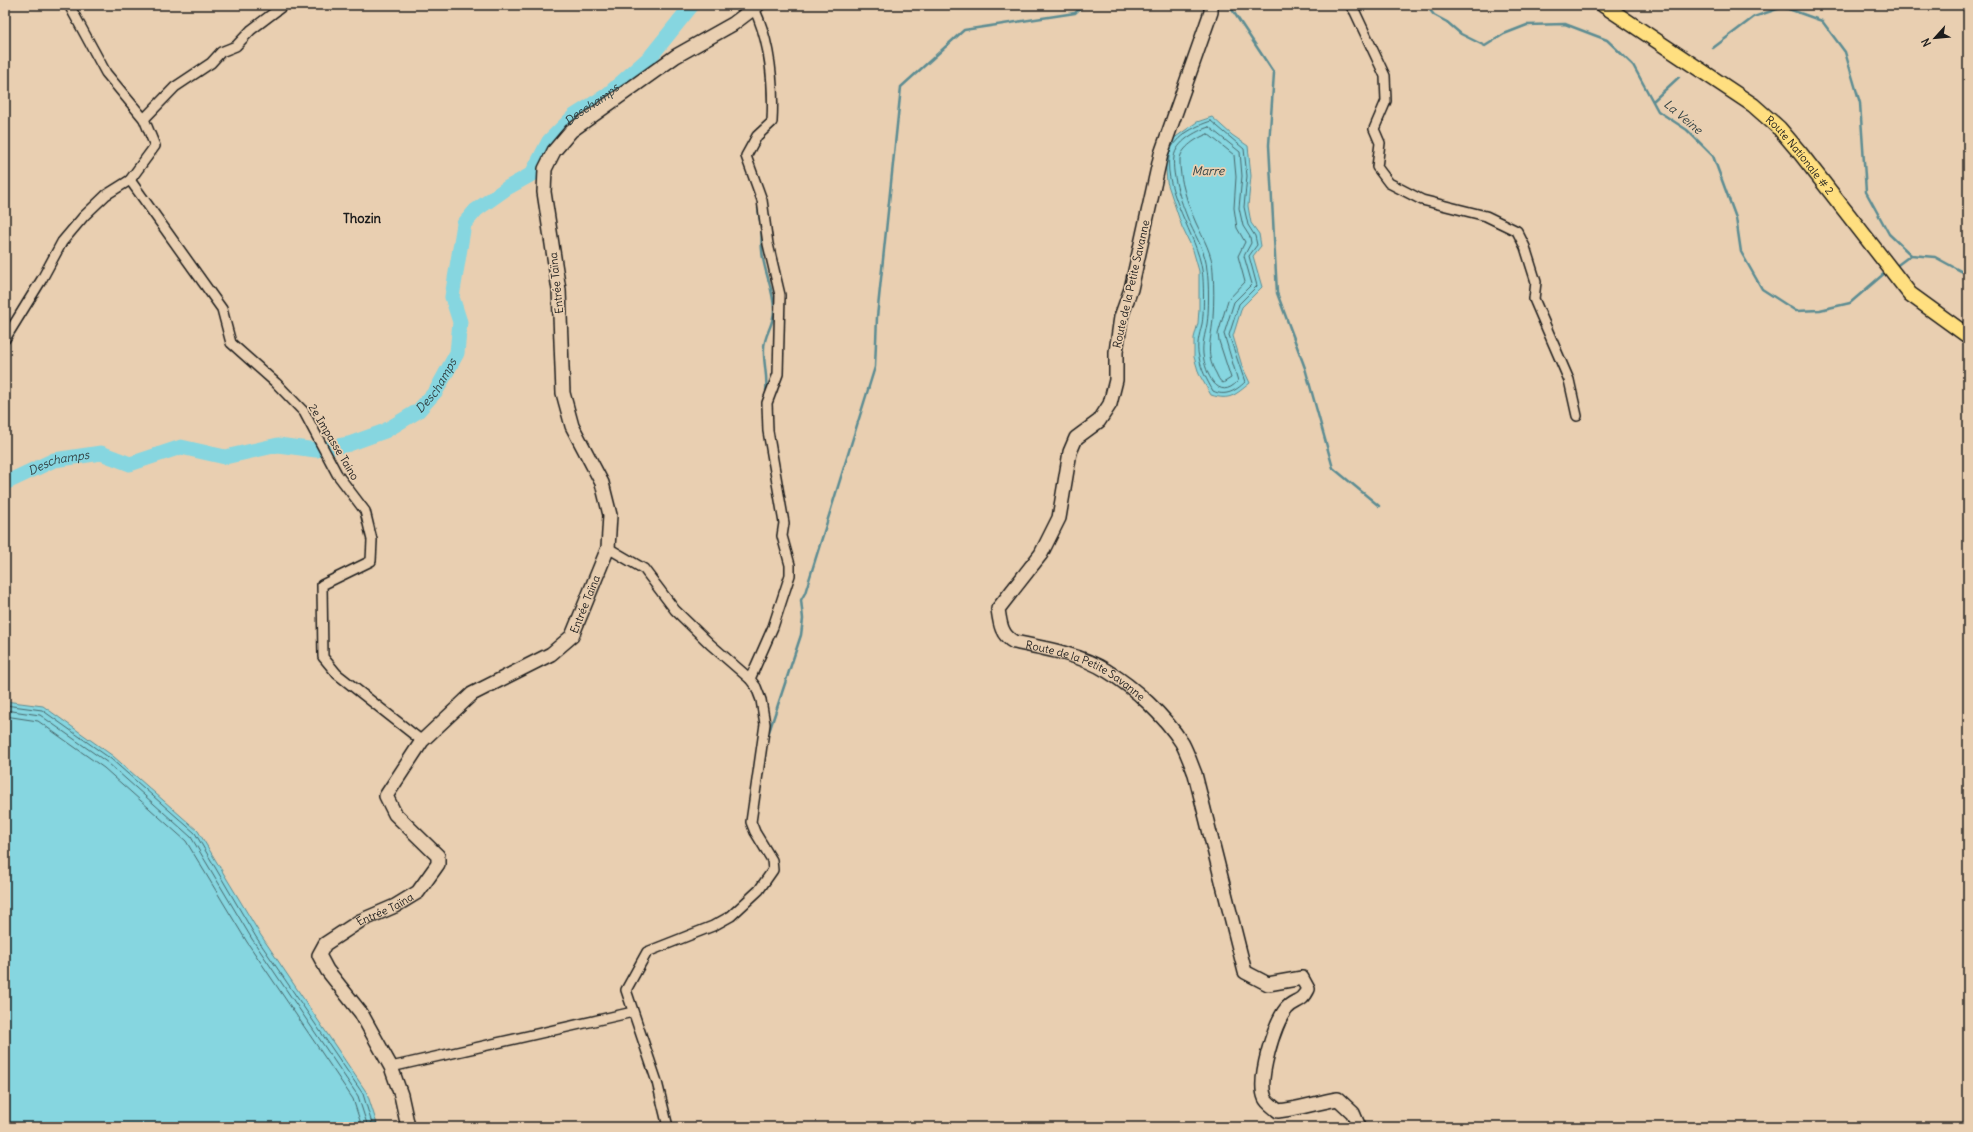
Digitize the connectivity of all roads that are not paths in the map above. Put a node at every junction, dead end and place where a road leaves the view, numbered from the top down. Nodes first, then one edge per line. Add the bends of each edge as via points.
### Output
1 (69, 5) edge
2 (284, 5) edge
3 (1211, 5) edge
4 (1350, 5) edge
5 (1603, 5) edge
6 (756, 6) edge
7 (144, 119) junction
8 (130, 180) junction
9 (1968, 336) edge
10 (5, 339) edge
11 (1577, 416) dead end
12 (608, 548) junction
13 (750, 679) junction
14 (422, 741) junction
15 (633, 1012) junction
16 (391, 1067) junction
17 (408, 1127) edge
18 (668, 1127) edge
19 (1359, 1127) edge

1 - 7 street via 106,73
2 - 7 street via 251,30 236,46 221,52 212,63 175,87
3 - 19 street, Route de la Petite Savanne via 1211,12 1159,160 1132,289 1121,317 1116,352 1116,380 1110,404 1100,421 1076,438 1070,452 1059,518 1041,554 998,609 1000,625 1007,638 1014,642 1062,653 1107,670 1158,713 1182,743 1195,774 1245,972 1268,984 1302,978 1308,988 1303,998 1287,1008 1278,1024 1262,1081 1265,1098 1278,1111 1338,1099 1353,1113
4 - 11 street via 1385,76 1386,101 1374,129 1380,143 1377,167 1390,183 1422,200 1486,216 1517,231 1536,282 1534,299 1569,380
5 - 9 main road, Route Nationale # 2 via 1753,106 1779,128 1910,294
6 - 12 street, Entrée Taïna via 733,24 676,56 571,131 554,151 546,169 544,192 558,290 563,393 572,426 602,483 610,515
6 - 13 street via 766,36 772,75 772,122 757,136 746,156 762,200 768,244 780,295 778,374 767,403 768,431 784,523 782,536 790,565 790,575 773,627
7 - 8 street via 155,146
8 - 10 street via 106,195 62,242
8 - 14 street, 2e Impasse Taino via 222,309 232,343 304,412 337,474 365,512 372,540 371,561 322,586 323,657 337,674
12 - 13 street via 644,569 675,610
12 - 14 street, Entrée Taïna via 572,636 550,654 472,694
13 - 15 street via 761,700 765,724 751,822 772,860 773,870 759,890 731,916 713,926 647,952 626,990
14 - 16 street, Entrée Taïna via 386,796 395,814 438,856 438,864 418,892 354,925 325,944 319,955 327,970 361,1013
15 - 16 street
15 - 18 street via 657,1082
16 - 17 street, Entrée Taïna

